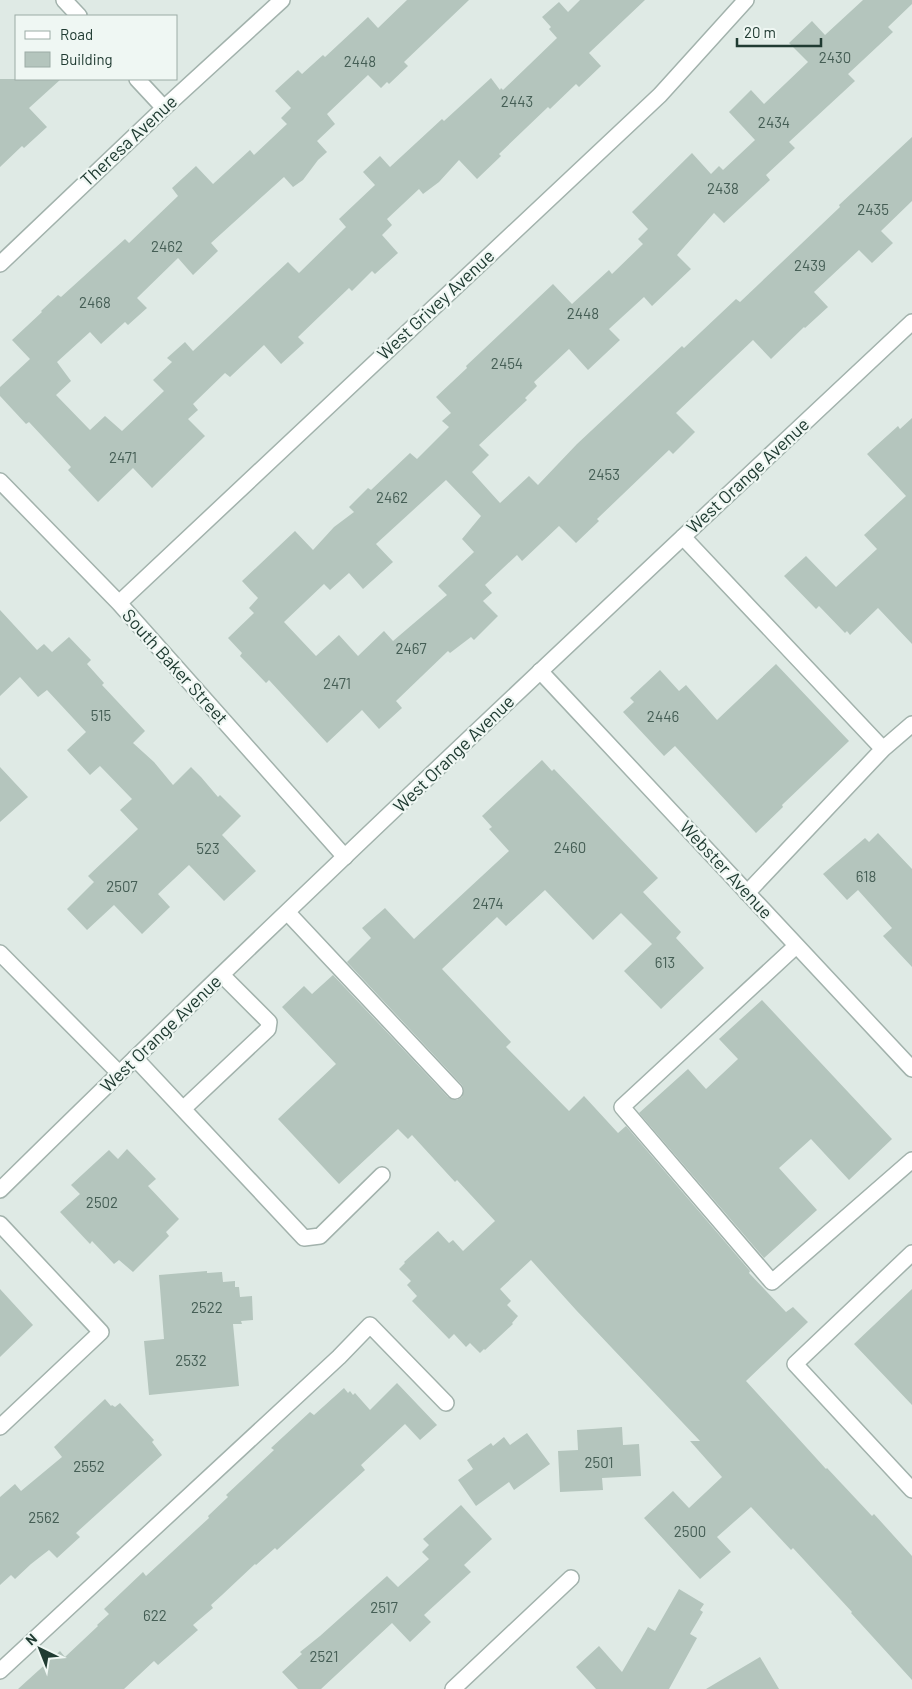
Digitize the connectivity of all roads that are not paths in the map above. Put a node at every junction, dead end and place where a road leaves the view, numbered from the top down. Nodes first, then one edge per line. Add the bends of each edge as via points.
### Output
1 (64, 0) edge
2 (282, 0) edge
3 (746, 0) edge
4 (78, 15) edge
5 (138, 80) edge
6 (164, 108) junction
7 (0, 264) edge
8 (912, 322) edge
9 (0, 481) edge
10 (683, 537) junction
11 (119, 604) junction
12 (540, 671) junction
13 (912, 724) edge
14 (883, 749) junction
15 (345, 858) junction
16 (747, 893) junction
17 (288, 912) junction
18 (796, 946) junction
19 (0, 953) edge
20 (222, 975) junction
21 (135, 1058) junction
22 (912, 1069) edge
23 (119, 1073) junction
24 (455, 1091) dead end
25 (183, 1109) junction
26 (912, 1160) edge
27 (382, 1175) dead end
28 (0, 1190) edge
29 (0, 1224) edge
30 (911, 1257) edge
31 (446, 1403) dead end
32 (0, 1427) edge
33 (912, 1490) edge
34 (571, 1578) dead end
35 (0, 1671) edge
36 (453, 1689) edge

1 - 4 street
2 - 6 street, Theresa Avenue
3 - 11 street, West Grivey Avenue via 660,95
5 - 6 street
6 - 7 street, Theresa Avenue
8 - 10 street, West Orange Avenue
9 - 11 street, South Baker Street
10 - 12 street, West Orange Avenue
10 - 14 street
11 - 15 street, South Baker Street
12 - 15 street, West Orange Avenue
12 - 16 street, Webster Avenue
13 - 14 street
14 - 16 street
15 - 17 street, West Orange Avenue
16 - 18 street, Webster Avenue
17 - 20 street, West Orange Avenue
17 - 24 street
18 - 22 street, Webster Avenue
18 - 26 street via 622,1107 772,1282
19 - 23 street
20 - 21 street, West Orange Avenue
20 - 25 street via 269,1022 268,1029
21 - 23 street, West Orange Avenue
21 - 25 street
23 - 28 street, West Orange Avenue
25 - 27 street via 304,1238 320,1236
29 - 32 street via 101,1332
30 - 33 street via 795,1364
31 - 35 street via 370,1325
34 - 36 street

